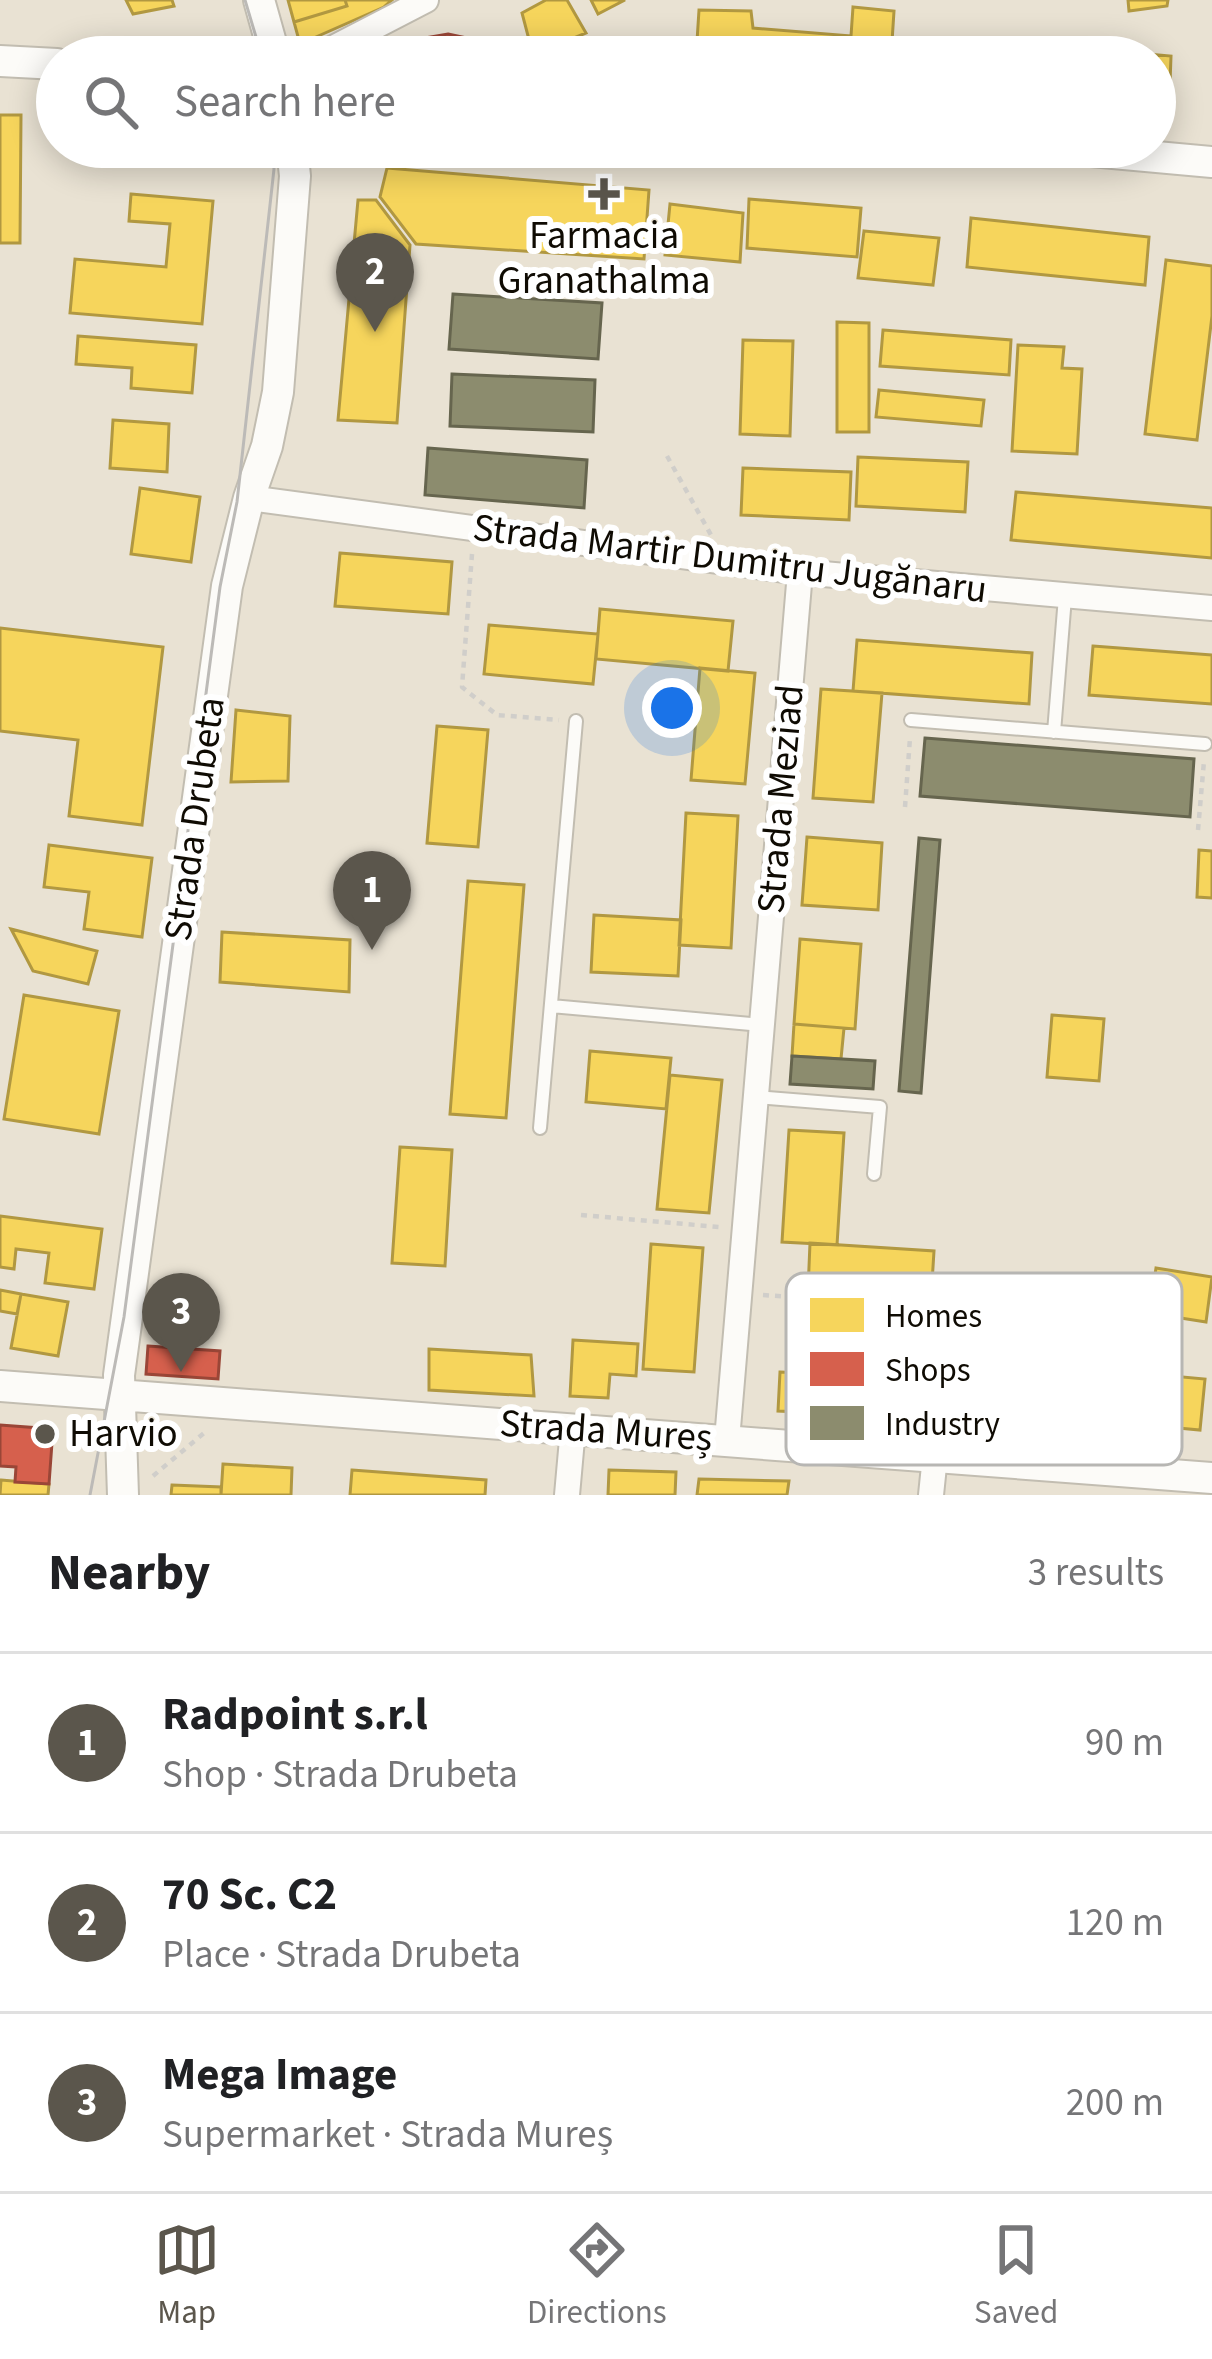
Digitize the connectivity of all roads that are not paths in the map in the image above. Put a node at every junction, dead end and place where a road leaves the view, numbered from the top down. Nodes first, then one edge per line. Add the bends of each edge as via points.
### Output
1 (259, 0) edge
2 (426, 0) edge
3 (268, 36) edge
4 (357, 36) edge
5 (0, 61) edge
6 (36, 63) edge
7 (1176, 159) edge
8 (1212, 162) edge
9 (294, 168) edge
10 (249, 498) junction
11 (800, 572) junction
12 (1065, 597) junction
13 (1212, 608) edge
14 (911, 720) road end
15 (576, 721) road end
16 (1054, 732) junction
17 (1205, 744) road end
18 (551, 1006) junction
19 (762, 1025) junction
20 (756, 1097) junction
21 (540, 1128) dead end
22 (874, 1174) dead end
23 (0, 1386) edge
24 (120, 1396) junction
25 (573, 1428) junction
26 (727, 1440) junction
27 (786, 1445) edge
28 (933, 1465) edge
29 (1048, 1465) edge
30 (1212, 1478) edge
31 (131, 1491) edge
32 (567, 1495) edge
33 (931, 1495) edge

1 - 3 street
2 - 4 street
5 - 6 street
7 - 8 street
9 - 10 street, Strada Drubeta via 278,392
10 - 11 street, Strada Martir Dumitru Jugănaru
10 - 24 street, Strada Drubeta via 227,586
11 - 12 street, Strada Martir Dumitru Jugănaru
11 - 19 street, Strada Meziad
12 - 13 street, Strada Martir Dumitru Jugănaru
12 - 16 lane
14 - 16 lane
15 - 18 lane
16 - 17 lane
18 - 19 lane
18 - 21 lane
19 - 20 street, Strada Meziad
20 - 22 lane via 880,1107
20 - 26 street, Strada Meziad
23 - 24 street, Strada Mureș
24 - 25 street, Strada Mureș
24 - 31 street, Strada Drubeta
25 - 26 street, Strada Mureș
25 - 32 street
26 - 27 street, Strada Mureș
28 - 33 street
29 - 30 street, Strada Mureș

